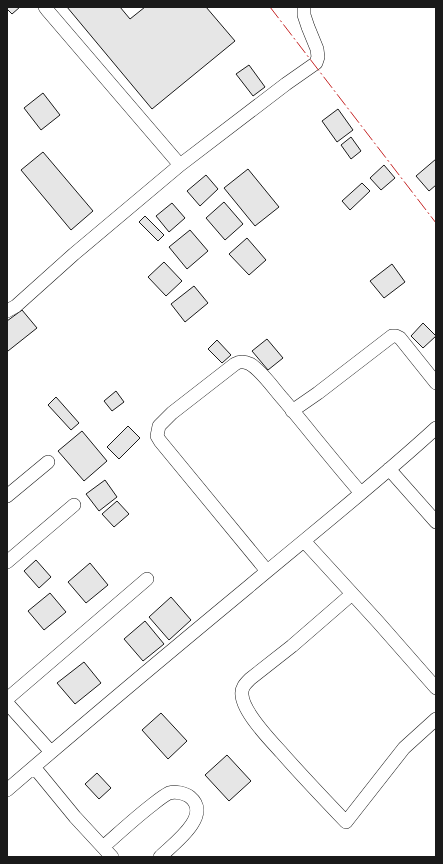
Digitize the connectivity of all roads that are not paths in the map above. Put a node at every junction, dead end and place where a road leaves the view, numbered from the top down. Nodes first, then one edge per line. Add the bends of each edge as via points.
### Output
1 (46, 7) edge
2 (304, 7) edge
3 (180, 165) junction
4 (7, 311) edge
5 (436, 383) edge
6 (292, 411) junction
7 (436, 428) edge
8 (48, 462) dead end
9 (389, 469) junction
10 (360, 493) junction
11 (7, 496) edge
12 (74, 505) dead end
13 (436, 522) edge
14 (304, 541) junction
15 (7, 562) edge
16 (268, 571) junction
17 (147, 579) dead end
18 (352, 594) junction
19 (436, 688) edge
20 (7, 699) edge
21 (7, 703) edge
22 (436, 719) edge
23 (51, 752) junction
24 (34, 767) junction
25 (7, 790) edge
26 (103, 847) junction
27 (112, 857) edge
28 (160, 857) edge

1 - 3 street
2 - 3 street via 308,27 317,49 316,63
3 - 4 street
5 - 6 street via 400,338 392,336
6 - 10 street
6 - 16 street via 256,369 244,361 235,364 172,413 159,426 157,432 160,441
7 - 9 street
8 - 11 street
9 - 10 street
9 - 13 street
10 - 14 street
12 - 15 street
14 - 16 street
14 - 18 street
16 - 23 street
17 - 20 street
18 - 19 street
18 - 22 street via 245,684 242,689 243,700 256,724 346,822 404,748
21 - 23 street
23 - 24 street
24 - 25 street
24 - 26 street
26 - 27 street
26 - 28 street via 142,812 164,796 178,792 190,797 196,807 196,818 187,831

